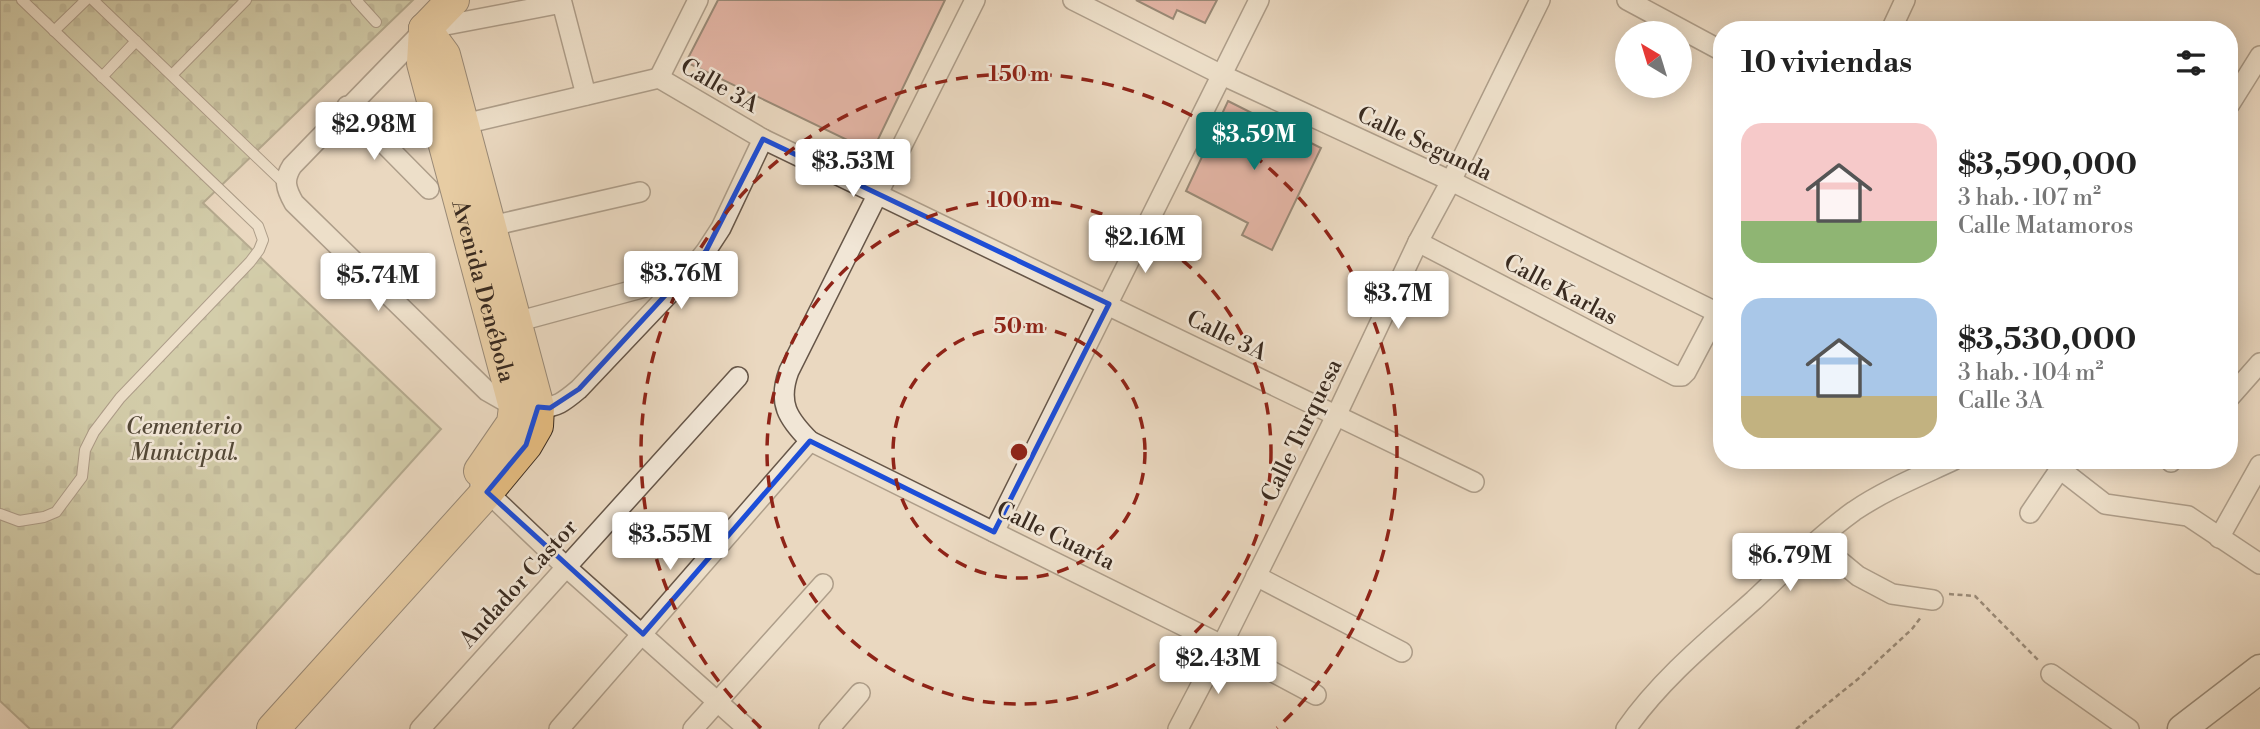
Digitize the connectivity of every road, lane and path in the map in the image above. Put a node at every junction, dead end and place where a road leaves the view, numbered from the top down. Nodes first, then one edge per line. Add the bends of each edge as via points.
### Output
1 (22, 0) edge
2 (86, 0) edge
3 (93, 0) edge
4 (246, 0) edge
5 (356, 0) edge
6 (453, 0) edge
7 (698, 0) edge
8 (975, 0) edge
9 (1073, 0) edge
10 (1259, 0) edge
11 (1540, 0) edge
12 (1627, 0) edge
13 (1905, 0) edge
14 (1895, 21) edge
15 (376, 22) dead end
16 (425, 29) junction
17 (54, 32) junction
18 (136, 41) junction
19 (1713, 46) edge
20 (2260, 56) edge
21 (172, 75) junction
22 (1222, 75) junction
23 (102, 77) junction
24 (659, 78) junction
25 (2238, 91) edge
26 (586, 95) junction
27 (348, 106) junction
28 (464, 124) junction
29 (763, 139) junction
30 (1451, 181) junction
31 (285, 185) junction
32 (429, 190) dead end
33 (640, 192) dead end
34 (877, 195) junction
35 (491, 226) junction
36 (1418, 242) junction
37 (687, 275) junction
38 (1109, 304) junction
39 (1713, 311) edge
40 (516, 322) junction
41 (1713, 324) edge
42 (2260, 363) edge
43 (738, 377) dead end
44 (2238, 388) edge
45 (526, 407) junction
46 (1336, 416) junction
47 (810, 441) junction
48 (2260, 465) edge
49 (1935, 469) edge
50 (2059, 469) edge
51 (2066, 469) edge
52 (1474, 482) dead end
53 (481, 485) junction
54 (2029, 513) dead end
55 (0, 514) edge
56 (994, 532) junction
57 (2219, 538) junction
58 (1808, 550) junction
59 (2260, 564) edge
60 (565, 566) junction
61 (1256, 576) junction
62 (822, 584) dead end
63 (1933, 600) junction
64 (643, 634) junction
65 (1222, 645) junction
66 (1402, 652) dead end
67 (2260, 669) edge
68 (2051, 674) joint
69 (860, 692) dead end
70 (1316, 695) dead end
71 (718, 701) junction
72 (262, 727) edge
73 (420, 729) edge
74 (559, 729) edge
75 (694, 729) edge
76 (748, 729) edge
77 (829, 729) edge
78 (1178, 729) edge
79 (1626, 729) edge
80 (1796, 729) edge
81 (2129, 729) edge
82 (2182, 729) edge

1 - 17 lane
2 - 17 lane
3 - 18 lane
4 - 21 lane
5 - 15 lane
6 - 16 main road
7 - 24 street
8 - 34 street
9 - 22 street, Calle Segunda
10 - 22 street
11 - 30 street, Calle Turquesa
12 - 19 street
13 - 14 street
16 - 26 street via 562,3
16 - 27 street
16 - 28 main road, Avenida Denébola via 444,55
16 - 45 main road, Avenida Denébola via 423,63
17 - 23 lane
18 - 21 lane
18 - 23 lane
20 - 25 street
21 - 31 lane
22 - 30 street, Calle Segunda
22 - 38 street
23 - 55 lane via 258,226 263,240 250,262 120,398 94,432 85,450 82,477 56,512 19,520
24 - 26 street
24 - 29 street, Calle 3A
26 - 28 street
27 - 31 street via 292,166
27 - 32 street
28 - 35 main road, Avenida Denébola
29 - 34 street, Calle 3A
29 - 37 street, Avenida Denébola via 721,228
30 - 36 street, Calle Turquesa
30 - 39 street, Calle Segunda
31 - 45 street via 294,203 487,391
33 - 35 street
34 - 38 street, Calle 3A
34 - 47 street, Calle Cuarta via 782,389 794,425
35 - 40 main road, Avenida Denébola
36 - 41 street, Calle Karlas via 1676,376 1682,376
36 - 46 street, Calle Turquesa
37 - 40 street
37 - 45 street, Avenida Denébola via 564,402 550,408
38 - 46 street, Calle 3A
38 - 56 street
40 - 45 main road, Avenida Denébola
42 - 44 street
43 - 60 street, Andador Castor
45 - 53 main road, Avenida Denébola
46 - 52 street, Calle 3A
46 - 61 street, Calle Turquesa
47 - 56 street, Calle Cuarta
47 - 64 street
48 - 57 street
49 - 58 street via 1853,512
50 - 54 street
51 - 57 street via 2105,504 2188,516
53 - 60 street
53 - 72 main road, Avenida Denébola
56 - 65 street, Calle Cuarta
57 - 59 street
58 - 63 street via 1835,557 1892,594
58 - 79 street via 1669,677
60 - 64 street
60 - 73 street, Andador Castor
61 - 65 street, Calle Turquesa
61 - 66 street
62 - 71 street
63 - 68 path via 1945,594 1975,596
63 - 80 path via 1894,646
64 - 71 street
64 - 74 street
65 - 70 street, Calle Cuarta
65 - 78 street, Calle Turquesa
67 - 82 main road
68 - 81 street
69 - 77 street
71 - 75 street
71 - 76 street

